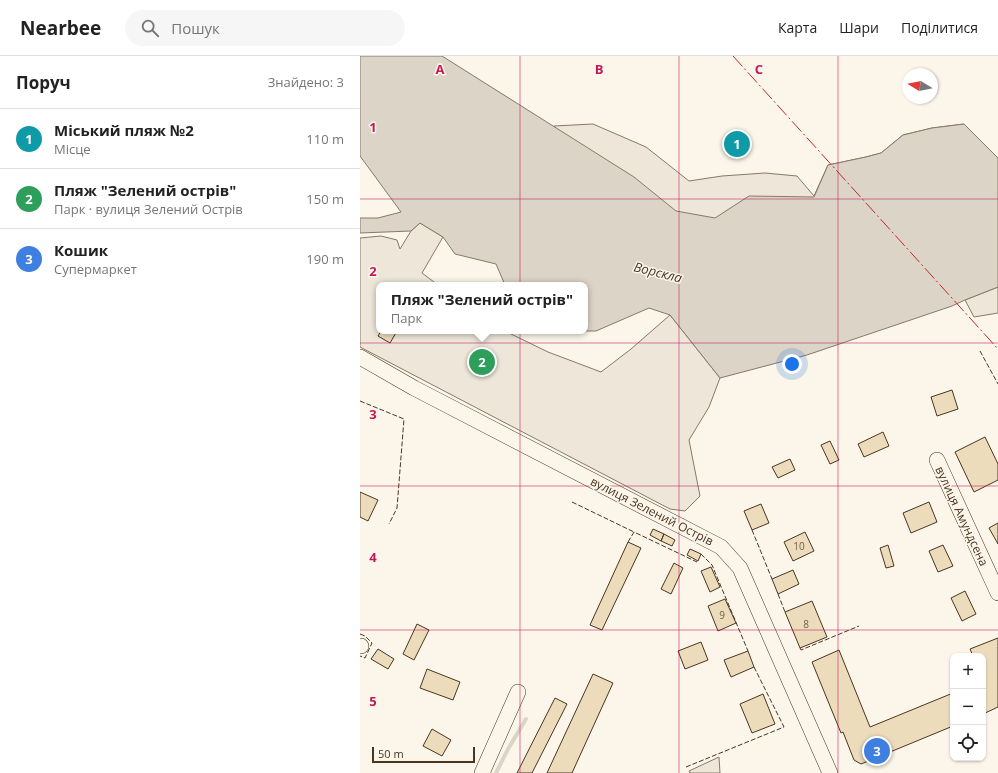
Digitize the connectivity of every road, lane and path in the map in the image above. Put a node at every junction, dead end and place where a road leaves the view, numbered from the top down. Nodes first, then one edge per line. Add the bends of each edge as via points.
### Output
1 (360, 357) edge
2 (937, 460) dead end
3 (998, 593) edge
4 (518, 692) dead end
5 (482, 773) edge
6 (830, 773) edge

1 - 6 street, вулиця Зелений Острів via 414,388 721,547 740,568
2 - 3 street, вулиця Амундсена
4 - 5 street

